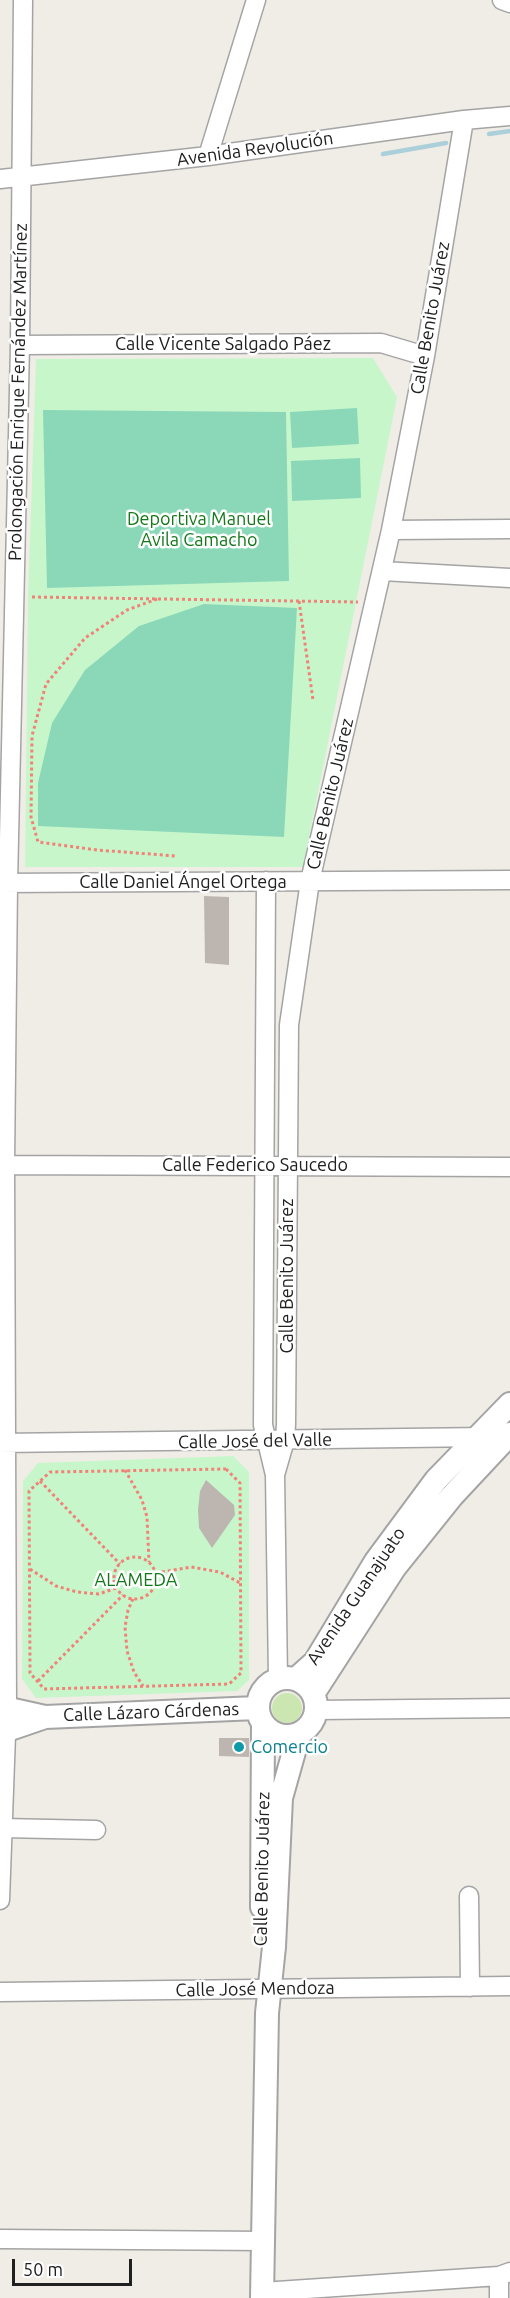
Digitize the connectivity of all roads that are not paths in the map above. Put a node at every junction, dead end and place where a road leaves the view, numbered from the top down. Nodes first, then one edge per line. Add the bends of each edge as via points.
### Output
1 (23, 0) edge
2 (256, 0) edge
3 (502, 0) edge
4 (510, 3) edge
5 (510, 116) edge
6 (464, 120) junction
7 (208, 156) junction
8 (21, 177) junction
9 (0, 179) edge
10 (20, 345) junction
11 (424, 356) junction
12 (510, 529) edge
13 (391, 530) junction
14 (8, 535) edge
15 (381, 571) junction
16 (510, 578) edge
17 (510, 880) edge
18 (266, 881) junction
19 (310, 881) junction
20 (4, 883) edge
21 (3, 1165) edge
22 (265, 1165) junction
23 (288, 1165) junction
24 (510, 1167) edge
25 (510, 1404) edge
26 (509, 1436) edge
27 (477, 1437) junction
28 (285, 1440) junction
29 (267, 1441) junction
30 (3, 1443) edge
31 (275, 1475) junction
32 (287, 1679) junction
33 (315, 1702) junction
34 (510, 1708) edge
35 (260, 1716) junction
36 (3, 1718) edge
37 (299, 1734) junction
38 (272, 1798) junction
39 (3, 1828) junction
40 (96, 1830) dead end
41 (469, 1896) dead end
42 (0, 1900) edge
43 (510, 1986) edge
44 (470, 1987) junction
45 (266, 1988) junction
46 (0, 1992) edge
47 (0, 2240) edge
48 (264, 2241) junction
49 (505, 2274) edge
50 (262, 2295) edge
51 (499, 2298) edge

1 - 8 street, Prolongación Enrique Fernández Martínez
2 - 7 street
3 - 4 street
5 - 6 street, Avenida Revolución
6 - 7 street, Avenida Revolución
6 - 11 street, Calle Benito Juárez
7 - 8 street, Avenida Revolución
8 - 9 street, Avenida Revolución
8 - 10 street, Prolongación Enrique Fernández Martínez
10 - 11 street, Calle Vicente Salgado Páez via 381,343
10 - 14 street, Prolongación Enrique Fernández Martínez
11 - 13 street, Calle Benito Juárez
12 - 13 street
13 - 15 street, Calle Benito Juárez
14 - 20 street, Prolongación Enrique Fernández Martínez via 15,596
15 - 16 street
15 - 19 street, Calle Benito Juárez
17 - 19 street, Calle Daniel Ángel Ortega
18 - 19 street, Calle Daniel Ángel Ortega
18 - 20 street, Calle Daniel Ángel Ortega
18 - 22 street, Calle Benito Juárez
19 - 23 street, Calle Benito Juárez via 289,1025
20 - 21 street, Prolongación Enrique Fernández Martínez
21 - 22 street, Calle Federico Saucedo
21 - 30 street, Prolongación Enrique Fernández Martínez
22 - 23 street, Calle Federico Saucedo
22 - 29 street, Calle Benito Juárez via 263,1425
23 - 24 street, Calle Federico Saucedo
23 - 28 street, Calle Benito Juárez
25 - 27 street, Avenida Guanajuato
26 - 27 street, Calle José del Valle
26 - 33 street, Avenida Guanajuato via 452,1496 395,1567
27 - 28 street, Calle José del Valle
27 - 32 street, Avenida Guanajuato via 436,1480 376,1561 315,1662
28 - 29 street, Calle José del Valle
28 - 31 street, Calle Benito Juárez
29 - 30 street, Calle José del Valle
29 - 31 street, Calle Benito Juárez
30 - 36 street, Prolongación Enrique Fernández Martínez
31 - 32 street, Calle Benito Juárez
32 - 33 street via 306,1685
32 - 35 street via 263,1690
33 - 34 street
33 - 37 street via 314,1720
35 - 36 street, Calle Lázaro Cárdenas
35 - 37 street via 271,1732 290,1737
35 - 38 street, Calle Benito Juárez
36 - 39 street, Prolongación Enrique Fernández Martínez
37 - 38 street, Calle Benito Juárez
38 - 45 street, Calle Benito Juárez
39 - 40 street
39 - 42 street, Prolongación Enrique Fernández Martínez
41 - 44 street
43 - 44 street, Calle José Mendoza
44 - 45 street, Calle José Mendoza
45 - 46 street, Calle José Mendoza
45 - 48 street, Calle Benito Juárez
47 - 48 street
48 - 50 street, Calle Benito Juárez
49 - 50 street
49 - 51 street

